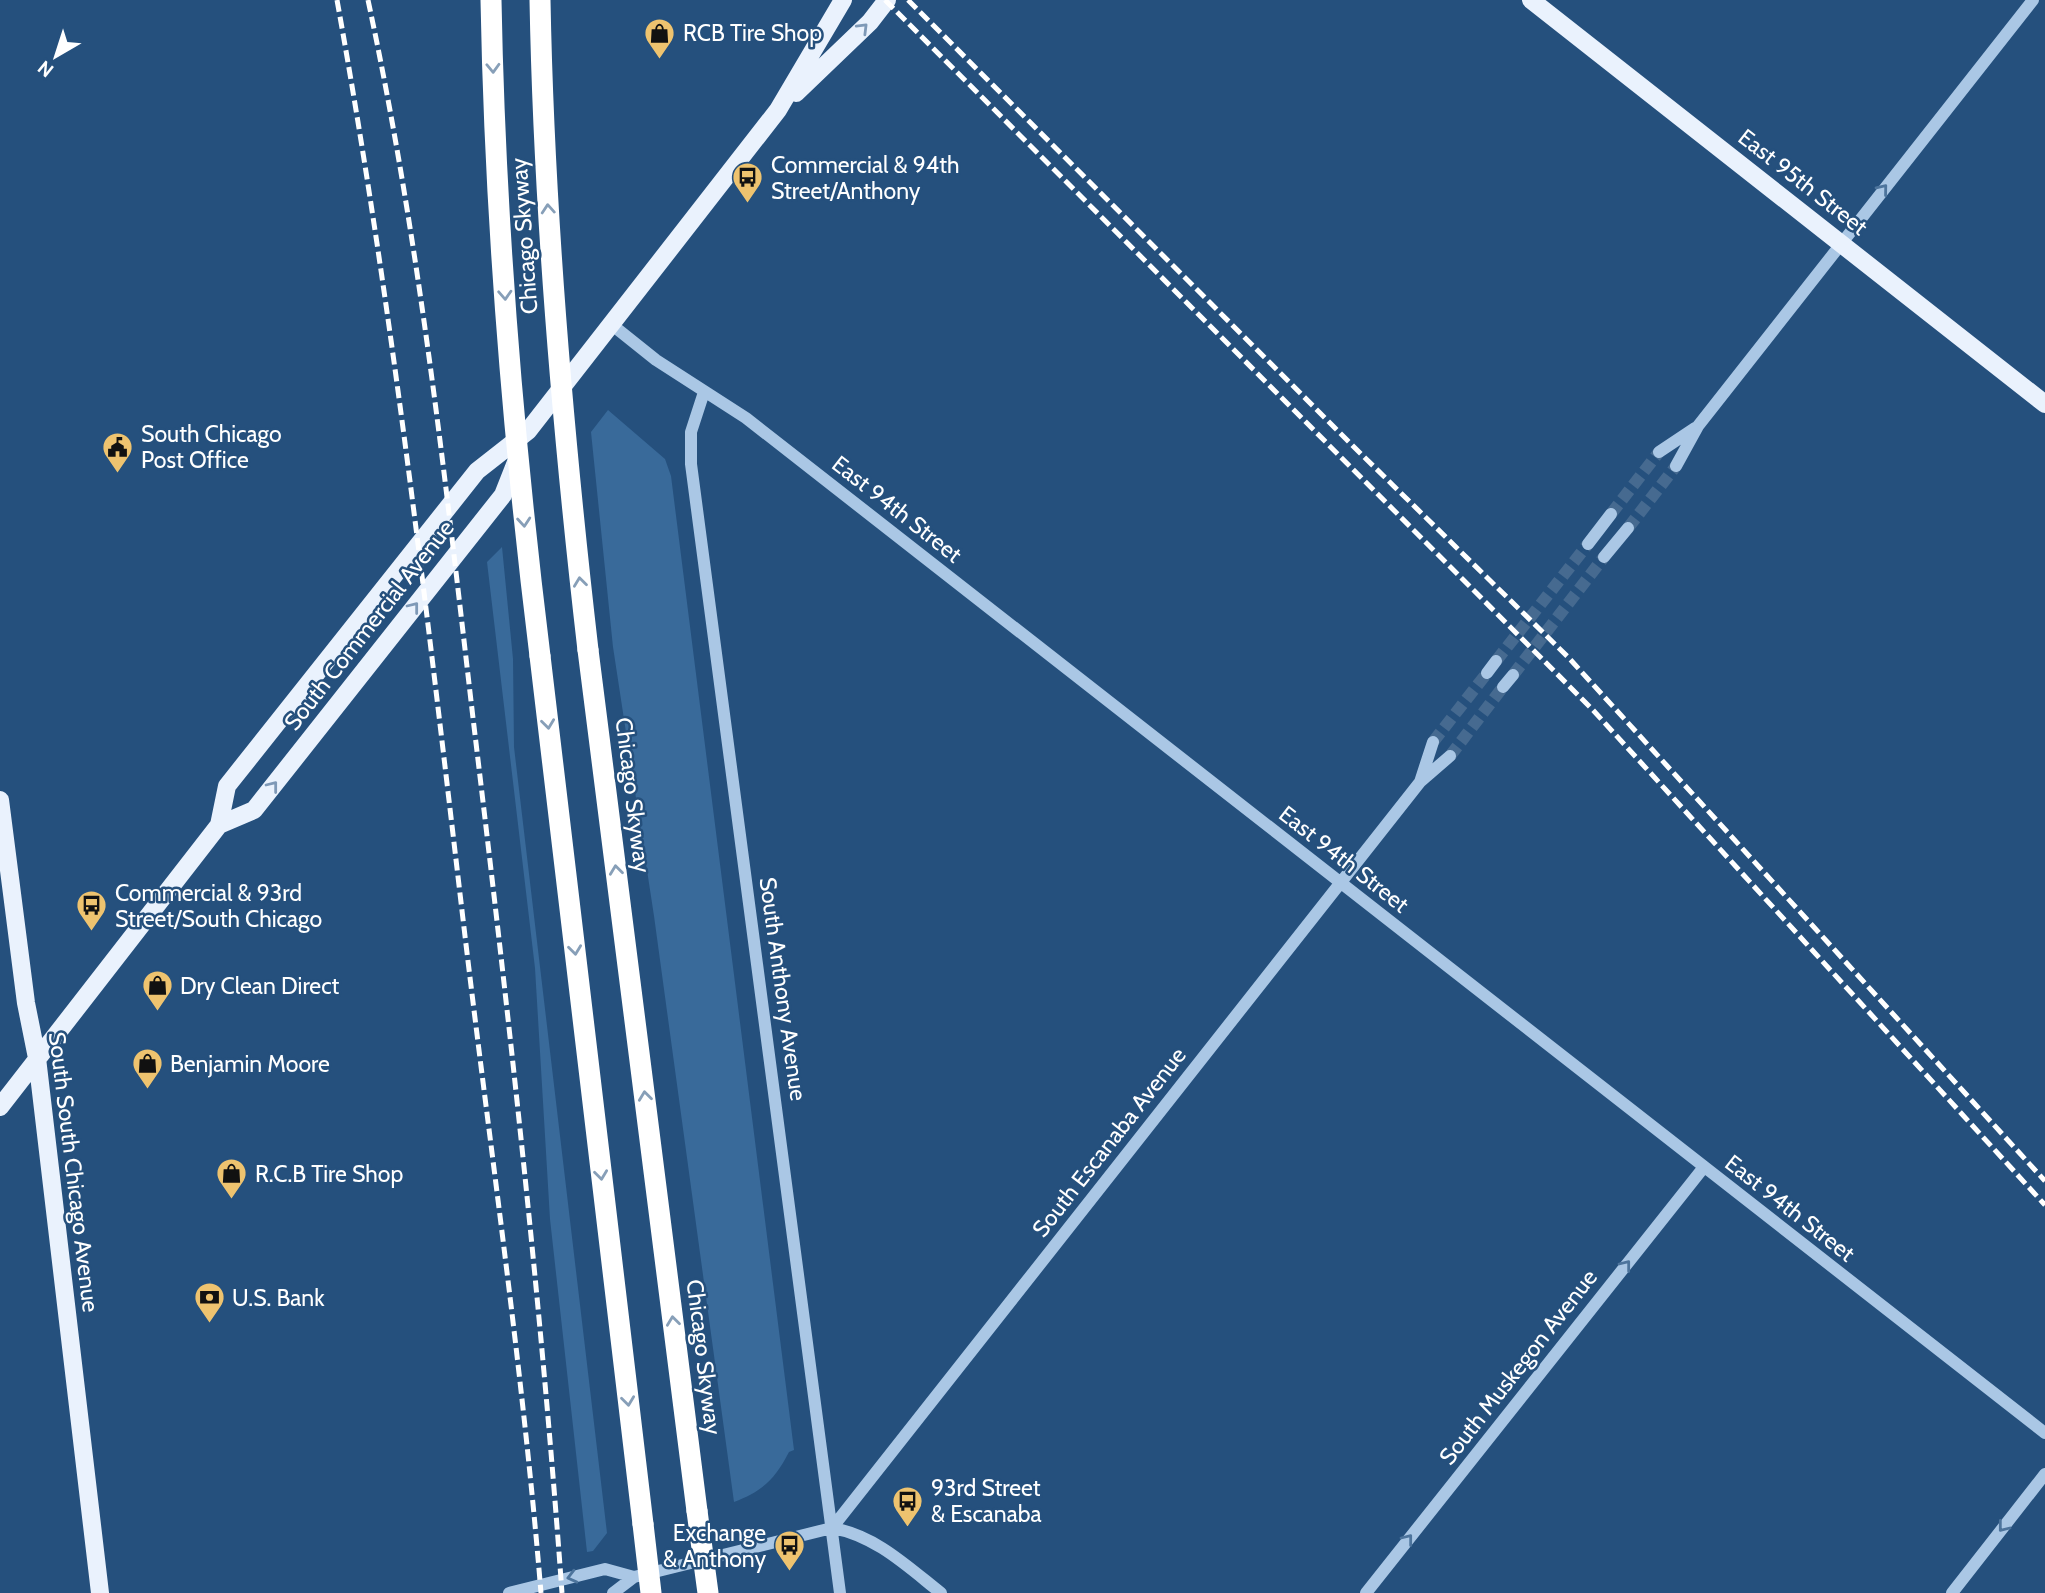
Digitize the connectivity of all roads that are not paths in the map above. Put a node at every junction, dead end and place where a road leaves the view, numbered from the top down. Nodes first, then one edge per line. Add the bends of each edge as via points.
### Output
1 (491, 0) edge
2 (540, 0) edge
3 (843, 0) edge
4 (887, 0) edge
5 (1531, 0) edge
6 (2033, 0) edge
7 (778, 110) junction
8 (1841, 242) junction
9 (611, 324) junction
10 (704, 392) junction
11 (2045, 404) edge
12 (1698, 426) junction
13 (528, 431) junction
14 (1659, 452) tunnel mouth
15 (1676, 466) tunnel mouth
16 (1611, 514) tunnel mouth
17 (1628, 528) tunnel mouth
18 (1588, 544) tunnel mouth
19 (1604, 557) tunnel mouth
20 (1496, 661) tunnel mouth
21 (1487, 673) tunnel mouth
22 (1513, 675) tunnel mouth
23 (1503, 687) tunnel mouth
24 (1433, 741) tunnel mouth
25 (1450, 756) tunnel mouth
26 (1420, 782) junction
27 (0, 800) edge
28 (219, 825) junction
29 (4, 855) edge
30 (1340, 883) junction
31 (37, 1058) junction
32 (0, 1107) edge
33 (1704, 1167) junction
34 (2045, 1433) edge
35 (2045, 1474) edge
36 (832, 1528) junction
37 (634, 1577) junction
38 (100, 1593) edge
39 (509, 1593) edge
40 (613, 1593) edge
41 (651, 1593) edge
42 (708, 1593) edge
43 (841, 1593) edge
44 (941, 1593) edge
45 (1366, 1593) edge
46 (1952, 1593) edge

1 -> 41 highway, Chicago Skyway, bridge via 505,304 524,530
42 -> 2 highway, Chicago Skyway, bridge via 573,526 554,300
3 - 7 main road, South Commercial Avenue
7 -> 4 main road, South Commercial Avenue
5 - 8 main road, East 95th Street
8 -> 6 street
7 - 9 main road, South Commercial Avenue
8 - 11 main road, East 95th Street
8 - 12 street
9 - 10 street, East 94th Street
9 - 13 main road, South Commercial Avenue
10 - 30 street, East 94th Street via 746,418
10 - 36 street, South Anthony Avenue via 691,432 691,464
12 - 14 street
12 - 15 street
13 - 28 main road, South Commercial Avenue via 477,471 227,786
28 -> 13 main road, South Commercial Avenue via 254,810 503,495
16 - 18 street
17 - 19 street
20 - 21 street
22 - 23 street
24 - 26 street, South Escanaba Avenue
25 - 26 street, South Escanaba Avenue
26 - 30 street, South Escanaba Avenue
27 - 29 main road, South South Chicago Avenue
28 - 31 main road, South Commercial Avenue
29 - 31 main road, South South Chicago Avenue
30 - 33 street, East 94th Street
30 - 36 street, South Escanaba Avenue
31 - 32 main road, South Commercial Avenue
31 - 38 main road, South South Chicago Avenue
33 - 34 street, East 94th Street
45 -> 33 street, South Muskegon Avenue
35 -> 46 street
36 - 37 street
36 - 43 street, South Anthony Avenue
36 - 44 street via 878,1545
37 -> 39 street via 605,1569
37 - 40 street

